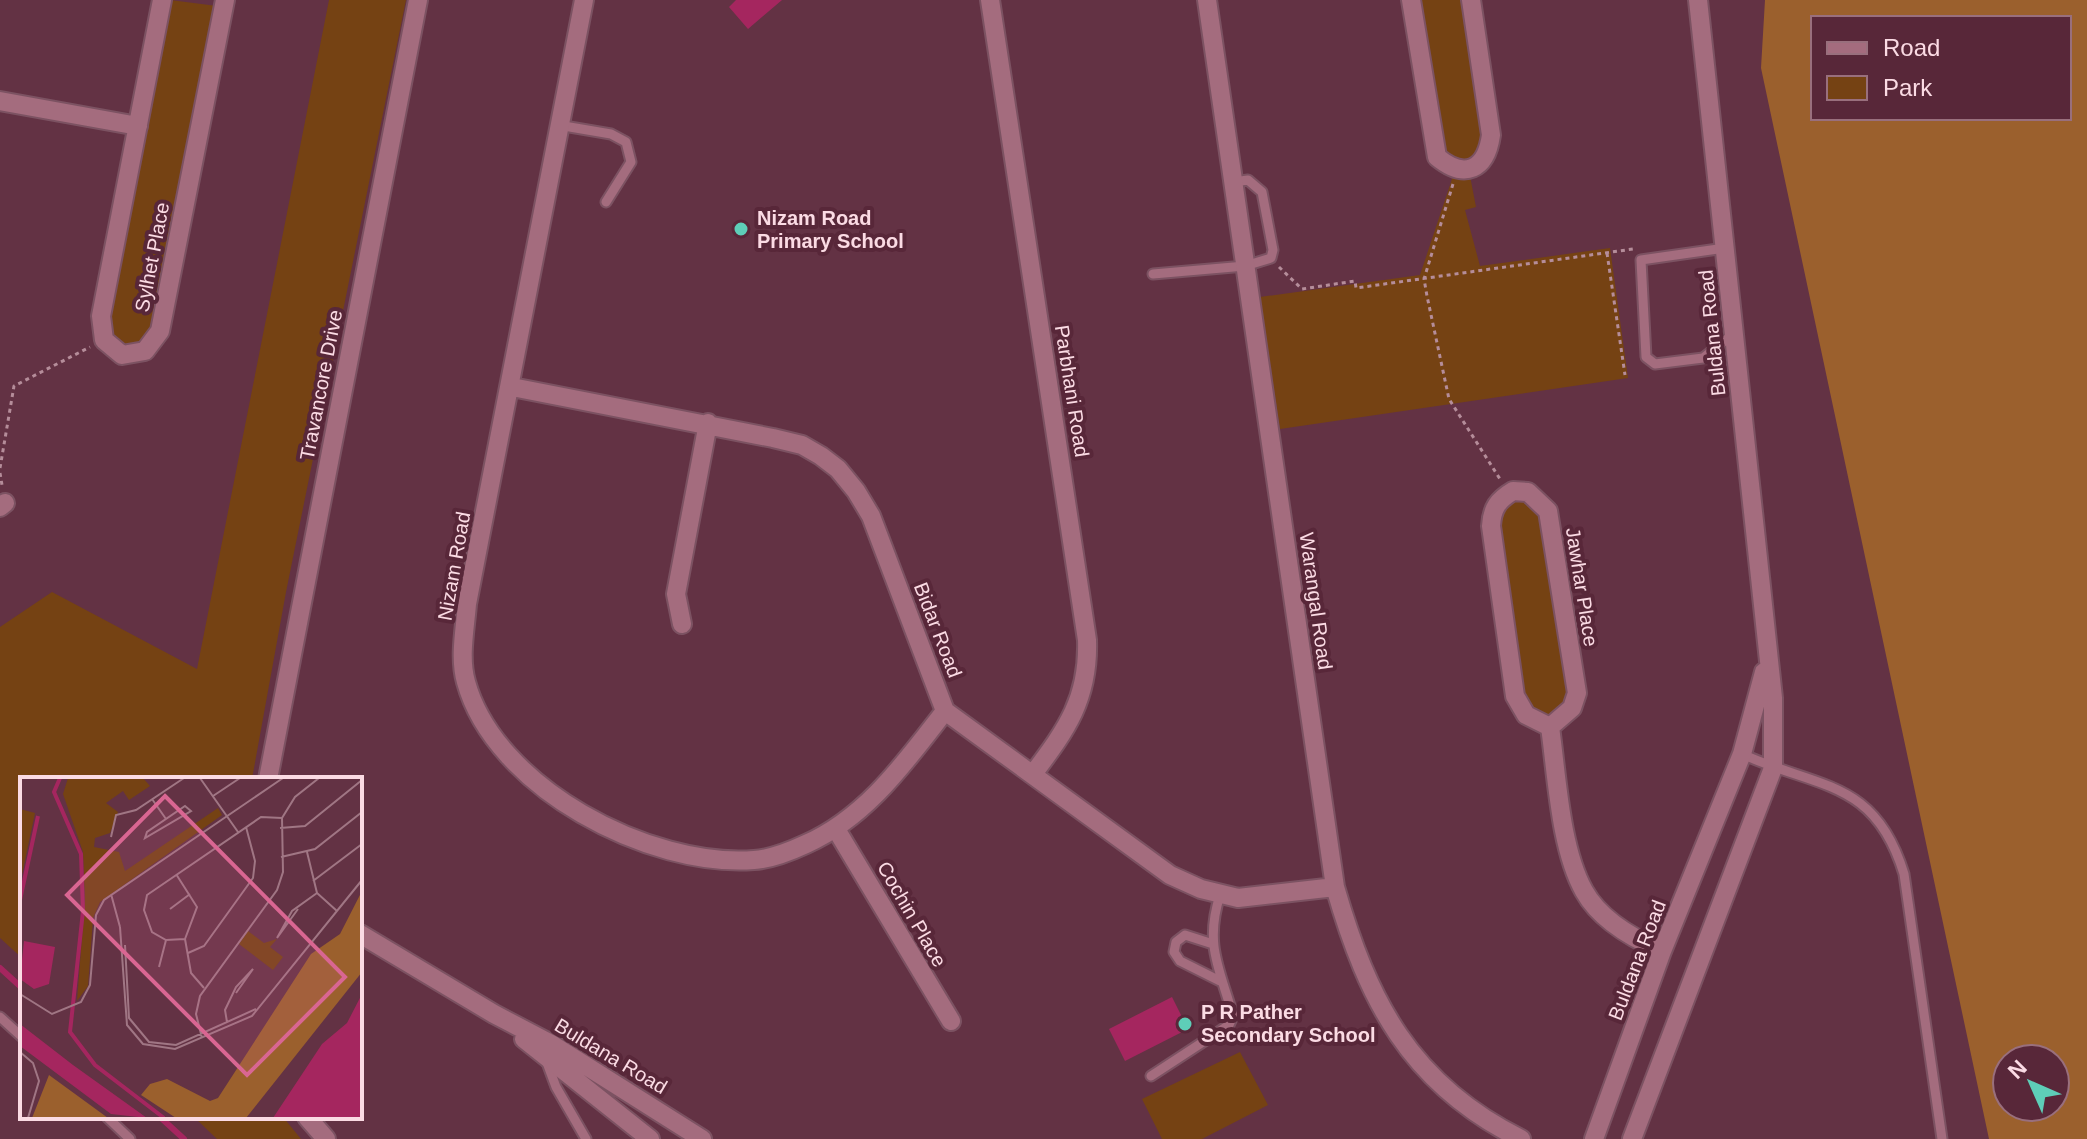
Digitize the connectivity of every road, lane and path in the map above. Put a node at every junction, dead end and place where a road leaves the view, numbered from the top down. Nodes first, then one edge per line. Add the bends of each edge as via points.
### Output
1 (162, 0) edge
2 (225, 0) edge
3 (418, 0) edge
4 (584, 0) edge
5 (990, 0) edge
6 (1207, 0) edge
7 (1411, 0) edge
8 (1471, 0) edge
9 (1698, 0) edge
10 (0, 101) edge
11 (558, 125) junction
12 (138, 126) junction
13 (1458, 169) junction
14 (1233, 182) junction
15 (606, 202) dead end
16 (1725, 248) junction
17 (1271, 258) junction
18 (1245, 266) junction
19 (1153, 274) dead end
20 (1424, 279) junction
21 (1734, 333) junction
22 (104, 340) junction
23 (1625, 375) dead end
24 (512, 387) junction
25 (708, 423) junction
26 (0, 468) edge
27 (1509, 493) junction
28 (682, 624) dead end
29 (1767, 661) junction
30 (945, 711) junction
31 (1550, 727) junction
32 (1742, 754) junction
33 (1773, 768) junction
34 (1033, 774) junction
35 (268, 777) edge
36 (836, 829) junction
37 (1335, 887) junction
38 (1220, 895) junction
39 (362, 935) edge
40 (1213, 944) junction
41 (1662, 951) junction
42 (1220, 981) junction
43 (494, 1014) junction
44 (0, 1017) edge
45 (951, 1021) dead end
46 (20, 1035) edge
47 (544, 1055) junction
48 (1151, 1076) dead end
49 (109, 1119) edge
50 (309, 1119) edge
51 (130, 1139) edge
52 (326, 1139) edge
53 (586, 1139) edge
54 (650, 1139) edge
55 (702, 1139) edge
56 (1521, 1139) edge
57 (1594, 1139) edge
58 (1632, 1139) edge
59 (1942, 1139) edge

1 - 12 street, Sylhet Place
2 - 22 street, Sylhet Place via 160,331 145,351 136,354 122,355
3 - 35 street, Travancore Drive
4 - 11 street, Nizam Road
5 - 34 street, Parbhani Road via 1087,640 1084,689 1061,737
6 - 14 street, Warangal Road
7 - 13 street via 1437,157
8 - 13 street via 1491,135 1481,162
9 - 16 street, Buldana Road
10 - 12 street
11 - 15 lane via 611,134 626,142 631,162
11 - 24 street, Nizam Road
12 - 22 street, Sylhet Place via 101,316
13 - 20 path
14 - 17 lane via 1248,180 1262,192
14 - 18 street, Warangal Road
16 - 21 street, Buldana Road
16 - 21 lane via 1641,260 1646,357 1655,364 1703,358
17 - 18 lane
17 - 20 path via 1302,289
18 - 19 lane
18 - 37 street, Warangal Road
20 - 23 path via 1607,253
20 - 27 path via 1449,399
21 - 29 street, Buldana Road
22 - 26 path via 14,386
24 - 25 street, Bidar Road
24 - 36 street, Nizam Road via 463,645 465,681 498,744 532,780 559,798 650,845 708,859 756,860
25 - 28 street via 676,594
25 - 30 street, Bidar Road via 802,445 838,469 871,516
27 - 31 street via 1492,512 1491,526 1515,696 1526,715
27 - 31 street, Jawhar Place via 1528,492 1548,511 1577,693 1572,708
29 - 32 street, Buldana Road
29 - 33 street, Buldana Road
30 - 34 street, Bidar Road
30 - 36 street, Nizam Road via 893,778
31 - 41 street via 1566,834 1584,892 1603,915
32 - 33 lane
32 - 41 street, Buldana Road
33 - 58 street, Buldana Road
33 - 59 lane via 1836,787 1880,820 1894,842 1904,874
34 - 38 street, Bidar Road via 1170,875
36 - 45 street, Cochin Place
37 - 38 street, Bidar Road via 1238,898
37 - 56 street, Warangal Road via 1363,974 1404,1047 1439,1085
38 - 40 lane
39 - 43 street, Buldana Road
40 - 42 lane
40 - 42 lane via 1185,935 1174,952 1180,961
41 - 57 street, Buldana Road
42 - 48 lane via 1233,1016 1229,1025
43 - 47 street, Buldana Road
43 - 55 street, Buldana Road
44 - 46 lane
47 - 53 lane
47 - 54 street, Buldana Road
49 - 51 lane
50 - 52 street

